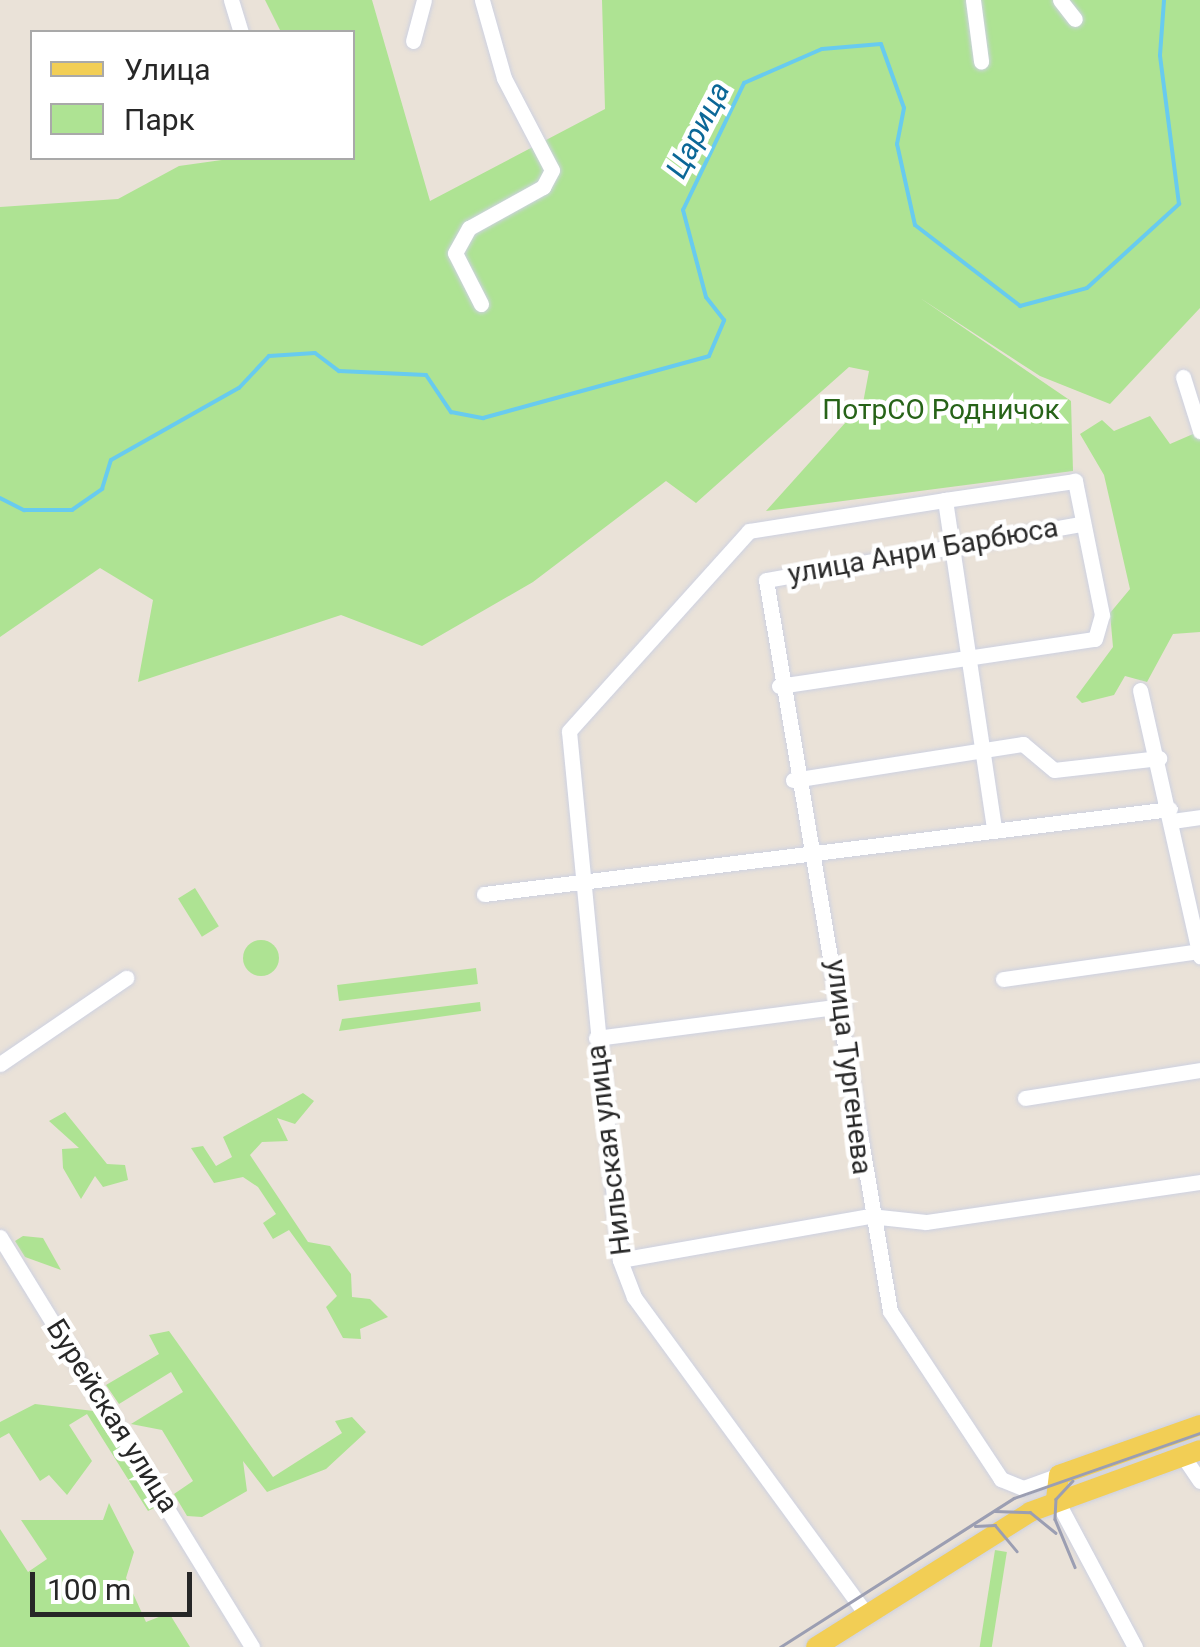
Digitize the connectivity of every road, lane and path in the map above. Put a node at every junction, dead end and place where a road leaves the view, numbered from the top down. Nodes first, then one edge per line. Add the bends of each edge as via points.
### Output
1 (231, 0) edge
2 (424, 0) edge
3 (482, 0) edge
4 (974, 0) edge
5 (1060, 0) edge
6 (1075, 19) dead end
7 (241, 30) edge
8 (413, 41) dead end
9 (982, 61) dead end
10 (481, 304) dead end
11 (1184, 377) dead end
12 (1200, 431) edge
13 (946, 500) junction
14 (1080, 524) junction
15 (954, 540) junction
16 (766, 580) joint
17 (969, 659) junction
18 (779, 686) junction
19 (1140, 690) dead end
20 (980, 748) junction
21 (1159, 758) junction
22 (793, 780) junction
23 (1171, 815) junction
24 (1200, 817) edge
25 (994, 826) junction
26 (820, 853) junction
27 (585, 880) junction
28 (484, 894) dead end
29 (1200, 952) edge
30 (126, 978) dead end
31 (1003, 979) dead end
32 (843, 1006) junction
33 (596, 1038) junction
34 (0, 1064) edge
35 (1200, 1070) edge
36 (1024, 1098) dead end
37 (1200, 1182) edge
38 (870, 1216) junction
39 (0, 1237) edge
40 (620, 1260) junction
41 (1200, 1426) edge
42 (1192, 1453) edge
43 (1200, 1481) edge
44 (1055, 1485) junction
45 (866, 1614) junction
46 (252, 1647) edge
47 (816, 1647) edge
48 (1135, 1647) edge

1 - 7 street
2 - 8 street
3 - 10 street via 504,78 552,170 543,187 469,228 455,252
4 - 9 street
5 - 6 street
11 - 12 street
13 - 14 street via 1075,482
13 - 15 street
13 - 27 street, Нильская улица via 749,531 569,731
14 - 15 street, улица Анри Барбюса
14 - 17 street via 1102,615 1095,640
15 - 16 street, улица Анри Барбюса via 920,556
15 - 17 street
16 - 18 street, улица Тургенева
17 - 18 street
17 - 20 street
18 - 22 street, улица Тургенева
19 - 21 street
20 - 21 street via 1023,744 1054,770
20 - 22 street
20 - 25 street
21 - 23 street
22 - 26 street, улица Тургенева via 806,787
23 - 24 street
23 - 25 street via 1020,831
23 - 29 street
25 - 26 street
26 - 27 street
26 - 32 street, улица Тургенева
27 - 28 street
27 - 33 street, Нильская улица
29 - 31 street
30 - 34 street
32 - 33 street
32 - 38 street, улица Тургенева
33 - 40 street, Нильская улица
35 - 36 street
37 - 38 street via 926,1222
38 - 40 street
38 - 44 street, улица Тургенева via 890,1310 1000,1479 1023,1488
39 - 46 street, Бурейская улица
40 - 45 street, Нильская улица via 634,1297
41 - 44 main road
42 - 43 street
42 - 44 main road
44 - 45 main road
44 - 48 street
45 - 47 main road

